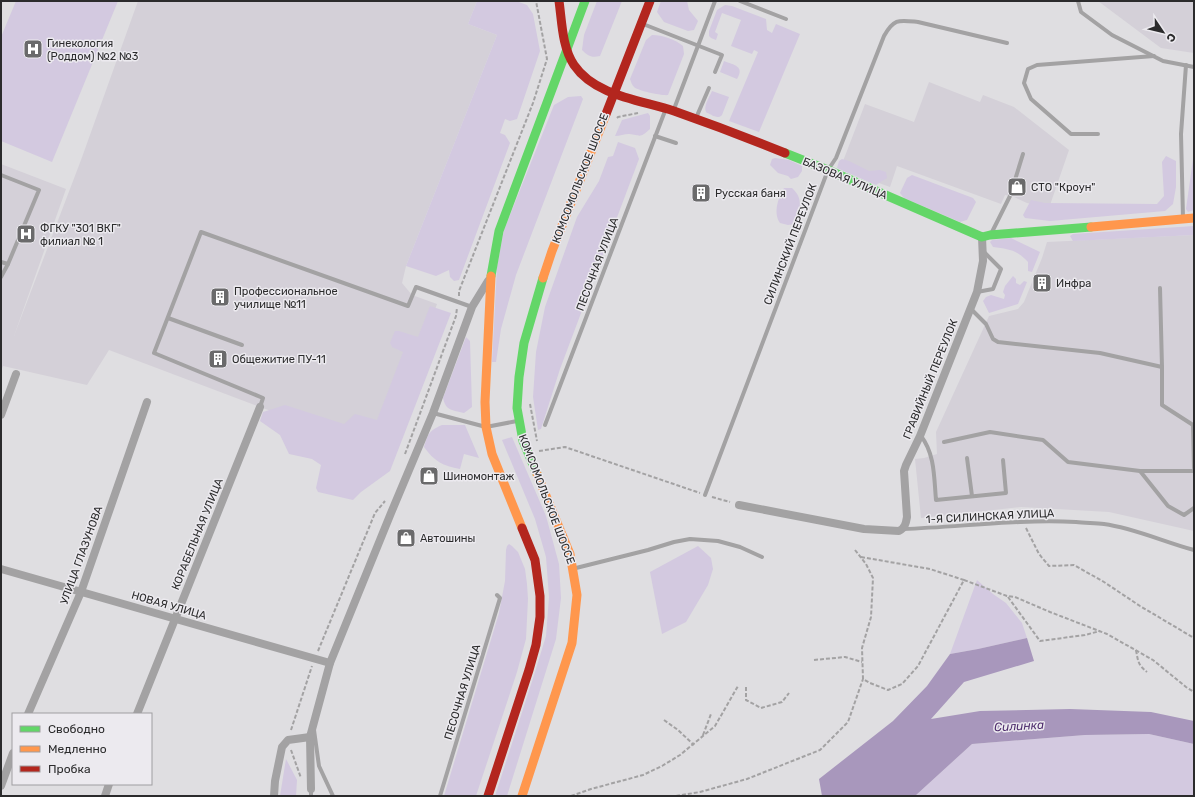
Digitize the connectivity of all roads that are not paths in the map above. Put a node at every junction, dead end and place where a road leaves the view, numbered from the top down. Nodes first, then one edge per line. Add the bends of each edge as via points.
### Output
1 (559, 1) edge
2 (585, 1) edge
3 (650, 1) edge
4 (716, 1) edge
5 (740, 1) edge
6 (1078, 1) edge
7 (786, 19) dead end
8 (641, 23) junction
9 (1007, 43) dead end
10 (698, 45) junction
11 (566, 50) junction
12 (1154, 56) junction
13 (1186, 65) junction
14 (1194, 67) edge
15 (715, 72) dead end
16 (709, 88) dead end
17 (613, 93) junction
18 (669, 110) junction
19 (695, 119) junction
20 (1098, 134) dead end
21 (655, 136) junction
22 (676, 143) dead end
23 (1023, 154) dead end
24 (828, 170) junction
25 (1, 175) edge
26 (1194, 218) edge
27 (1183, 219) junction
28 (986, 236) junction
29 (983, 250) junction
30 (1, 262) edge
31 (8, 264) junction
32 (2, 275) edge
33 (490, 278) junction
34 (1160, 288) dead end
35 (977, 292) junction
36 (472, 306) junction
37 (970, 309) junction
38 (168, 318) junction
39 (242, 345) dead end
40 (1162, 367) junction
41 (16, 374) dead end
42 (147, 402) dead end
43 (260, 407) joint
44 (433, 413) junction
45 (1, 415) edge
46 (519, 421) junction
47 (545, 425) dead end
48 (486, 427) junction
49 (920, 436) junction
50 (944, 442) dead end
51 (967, 458) dead end
52 (1003, 460) dead end
53 (1140, 470) junction
54 (1194, 470) edge
55 (705, 495) road end
56 (972, 496) junction
57 (739, 505) road end
58 (1194, 508) edge
59 (903, 529) junction
60 (1194, 550) edge
61 (762, 557) dead end
62 (1, 569) edge
63 (573, 569) junction
64 (80, 592) junction
65 (497, 595) dead end
66 (175, 618) junction
67 (330, 664) junction
68 (28, 713) edge
69 (137, 713) edge
70 (313, 724) junction
71 (310, 737) junction
72 (12, 756) edge
73 (109, 785) edge
74 (1, 786) edge
75 (311, 792) edge
76 (105, 796) edge
77 (274, 796) edge
78 (333, 796) edge
79 (440, 796) edge
80 (488, 796) edge
81 (522, 796) edge

1 - 11 main road, БАЗОВАЯ УЛИЦА
2 - 11 main road
3 - 8 main road, КОМСОМОЛЬСКОЕ ШОССЕ
4 - 10 lane, ПЕСОЧНАЯ УЛИЦА
5 - 7 lane
6 - 12 lane via 1082,12 1112,35
8 - 10 lane
8 - 17 main road, КОМСОМОЛЬСКОЕ ШОССЕ
9 - 24 lane, СИЛИНСКИЙ ПЕРЕУЛОК via 918,22 904,20 890,25 836,158
10 - 15 lane via 722,55
10 - 18 lane, ПЕСОЧНАЯ УЛИЦА
11 - 17 main road, БАЗОВАЯ УЛИЦА via 584,77
11 - 33 main road via 499,231
12 - 13 lane via 1163,61
12 - 20 lane via 1038,65 1028,69 1024,83 1032,99 1071,134
13 - 14 lane
13 - 27 lane via 1181,134
16 - 19 lane
17 - 18 main road, БАЗОВАЯ УЛИЦА
17 - 46 main road, КОМСОМОЛЬСКОЕ ШОССЕ via 552,251 536,300 524,343 519,377
18 - 19 main road, БАЗОВАЯ УЛИЦА
18 - 21 lane, ПЕСОЧНАЯ УЛИЦА
19 - 24 main road, БАЗОВАЯ УЛИЦА
21 - 22 lane
21 - 47 lane, ПЕСОЧНАЯ УЛИЦА
23 - 28 lane via 1010,196
24 - 28 main road, БАЗОВАЯ УЛИЦА
24 - 55 lane, СИЛИНСКИЙ ПЕРЕУЛОК
25 - 31 lane via 39,190
26 - 27 main road, БАЗОВАЯ УЛИЦА
27 - 28 main road, БАЗОВАЯ УЛИЦА
28 - 29 street, ГРАВИЙНЫЙ ПЕРЕУЛОК
29 - 35 street, ГРАВИЙНЫЙ ПЕРЕУЛОК
29 - 35 lane via 1001,269 993,289
30 - 31 lane
31 - 32 lane
33 - 36 street
33 - 48 main road
34 - 40 lane
35 - 37 street, ГРАВИЙНЫЙ ПЕРЕУЛОК
36 - 38 lane via 416,287 408,306 201,232
36 - 44 street
37 - 40 lane via 986,324 998,342 1100,353
37 - 49 street, ГРАВИЙНЫЙ ПЕРЕУЛОК
38 - 39 lane
38 - 43 lane via 154,353 263,398
40 - 54 lane via 1162,405 1193,425
41 - 45 street
42 - 64 street, УЛИЦА ГЛАЗУНОВА
43 - 66 street, КОРАБЕЛЬНАЯ УЛИЦА
44 - 48 lane
44 - 67 street
46 - 48 lane
46 - 63 main road, КОМСОМОЛЬСКОЕ ШОССЕ via 523,441 563,536
48 - 80 main road via 492,454 535,560 540,596 540,617 530,670
49 - 56 lane via 932,456 936,500
49 - 59 street, ГРАВИЙНЫЙ ПЕРЕУЛОК via 904,471 907,517
50 - 53 lane via 990,432 1044,440 1068,462
51 - 56 lane
52 - 56 lane via 1006,493
53 - 54 lane
53 - 58 lane via 1168,506 1184,515
57 - 59 street via 864,529
59 - 60 lane, 1-Я СИЛИНСКАЯ УЛИЦА via 1023,521 1104,524
61 - 63 lane via 718,541 690,539
62 - 64 street, НОВАЯ УЛИЦА
63 - 81 main road, КОМСОМОЛЬСКОЕ ШОССЕ via 577,595 572,643
64 - 66 street, НОВАЯ УЛИЦА
64 - 68 street, УЛИЦА ГЛАЗУНОВА
65 - 79 lane, ПЕСОЧНАЯ УЛИЦА via 500,598
66 - 67 street, НОВАЯ УЛИЦА
66 - 69 street, КОРАБЕЛЬНАЯ УЛИЦА
67 - 70 street
70 - 71 street
70 - 78 lane via 319,766
71 - 75 street
71 - 77 street via 288,740 282,748
72 - 74 street
73 - 76 street

